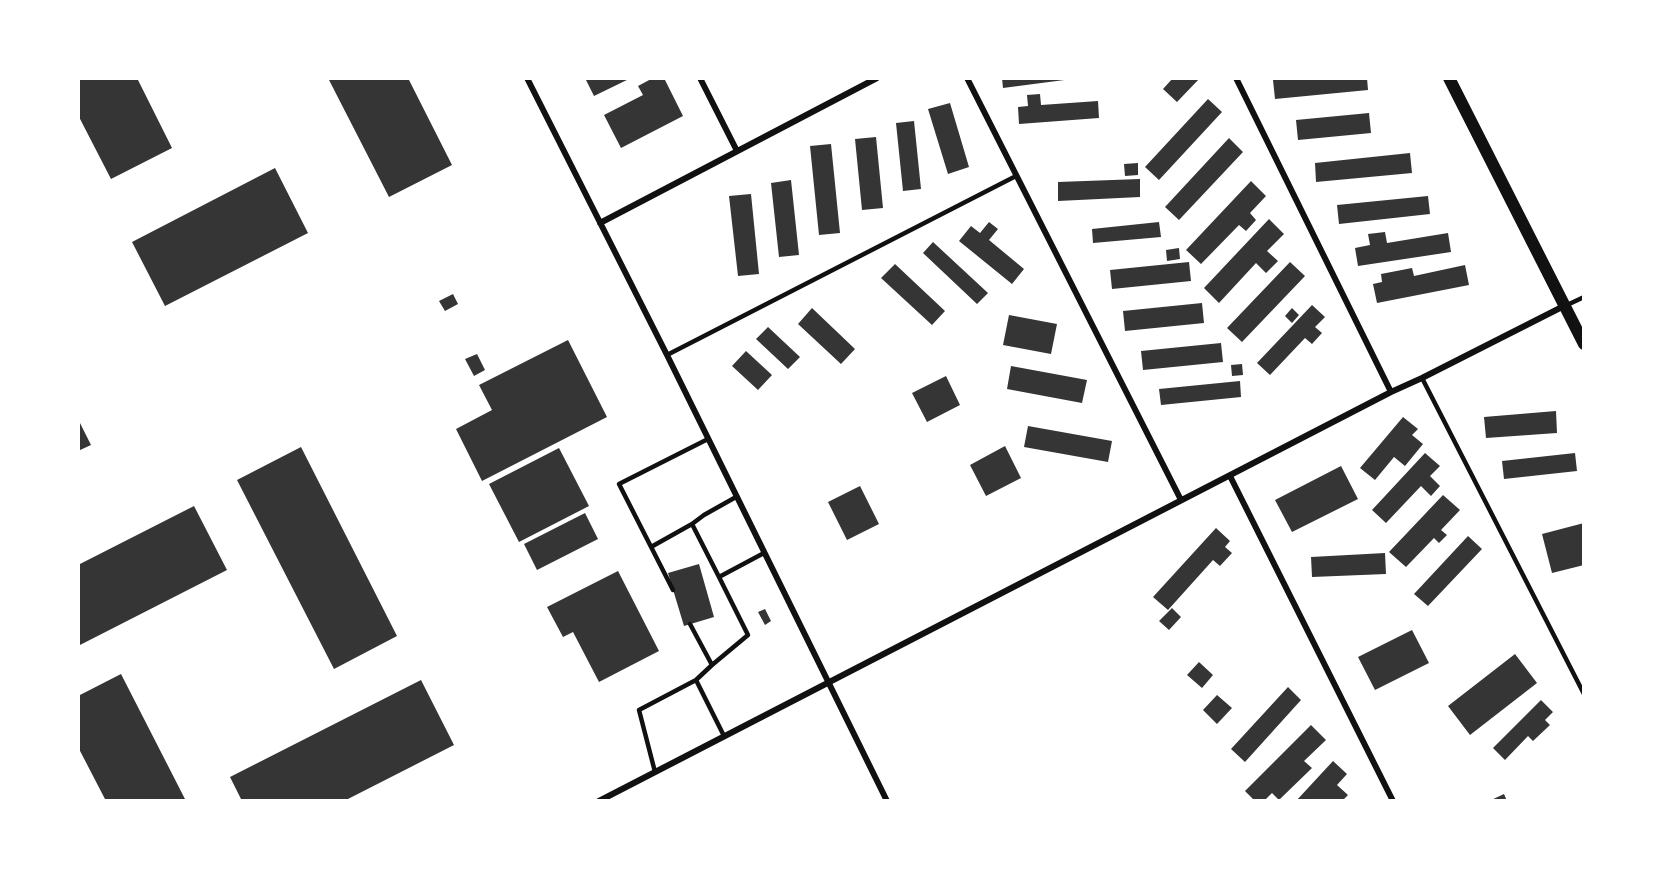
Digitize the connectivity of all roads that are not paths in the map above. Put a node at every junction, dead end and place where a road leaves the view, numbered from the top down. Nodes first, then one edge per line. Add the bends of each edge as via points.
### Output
1 (527, 78) edge
2 (700, 78) edge
3 (877, 78) edge
4 (967, 78) edge
5 (1236, 78) edge
6 (1449, 78) edge
7 (737, 151) junction
8 (1016, 176) junction
9 (600, 223) junction
10 (1584, 297) edge
11 (1564, 306) junction
12 (1584, 344) edge
13 (667, 355) junction
14 (1422, 378) junction
15 (1391, 392) junction
16 (708, 439) junction
17 (1230, 476) junction
18 (736, 497) junction
19 (1181, 500) junction
20 (692, 524) junction
21 (651, 547) junction
22 (764, 553) junction
23 (719, 577) junction
24 (673, 590) dead end
25 (690, 624) dead end
26 (712, 665) junction
27 (696, 680) junction
28 (828, 683) junction
29 (1584, 694) edge
30 (724, 736) junction
31 (655, 772) junction
32 (599, 801) edge
33 (887, 801) edge
34 (1393, 801) edge

1 - 9 street
2 - 7 street
3 - 7 street
4 - 8 street
5 - 15 street
6 - 11 main road
7 - 9 street
8 - 13 lane
8 - 19 street
9 - 13 street
10 - 11 lane
11 - 12 main road
11 - 14 street
13 - 16 street
14 - 15 street
14 - 29 lane
15 - 17 street
16 - 18 street
16 - 21 lane via 619,484
17 - 19 street
17 - 34 street
18 - 20 lane
18 - 22 street
19 - 28 street
20 - 21 lane
20 - 23 lane
21 - 24 lane
22 - 23 lane
22 - 28 street
23 - 26 lane via 748,635
25 - 26 lane
26 - 27 lane
27 - 30 lane
27 - 31 lane via 639,710
28 - 30 street
28 - 33 street
30 - 31 street
31 - 32 street

